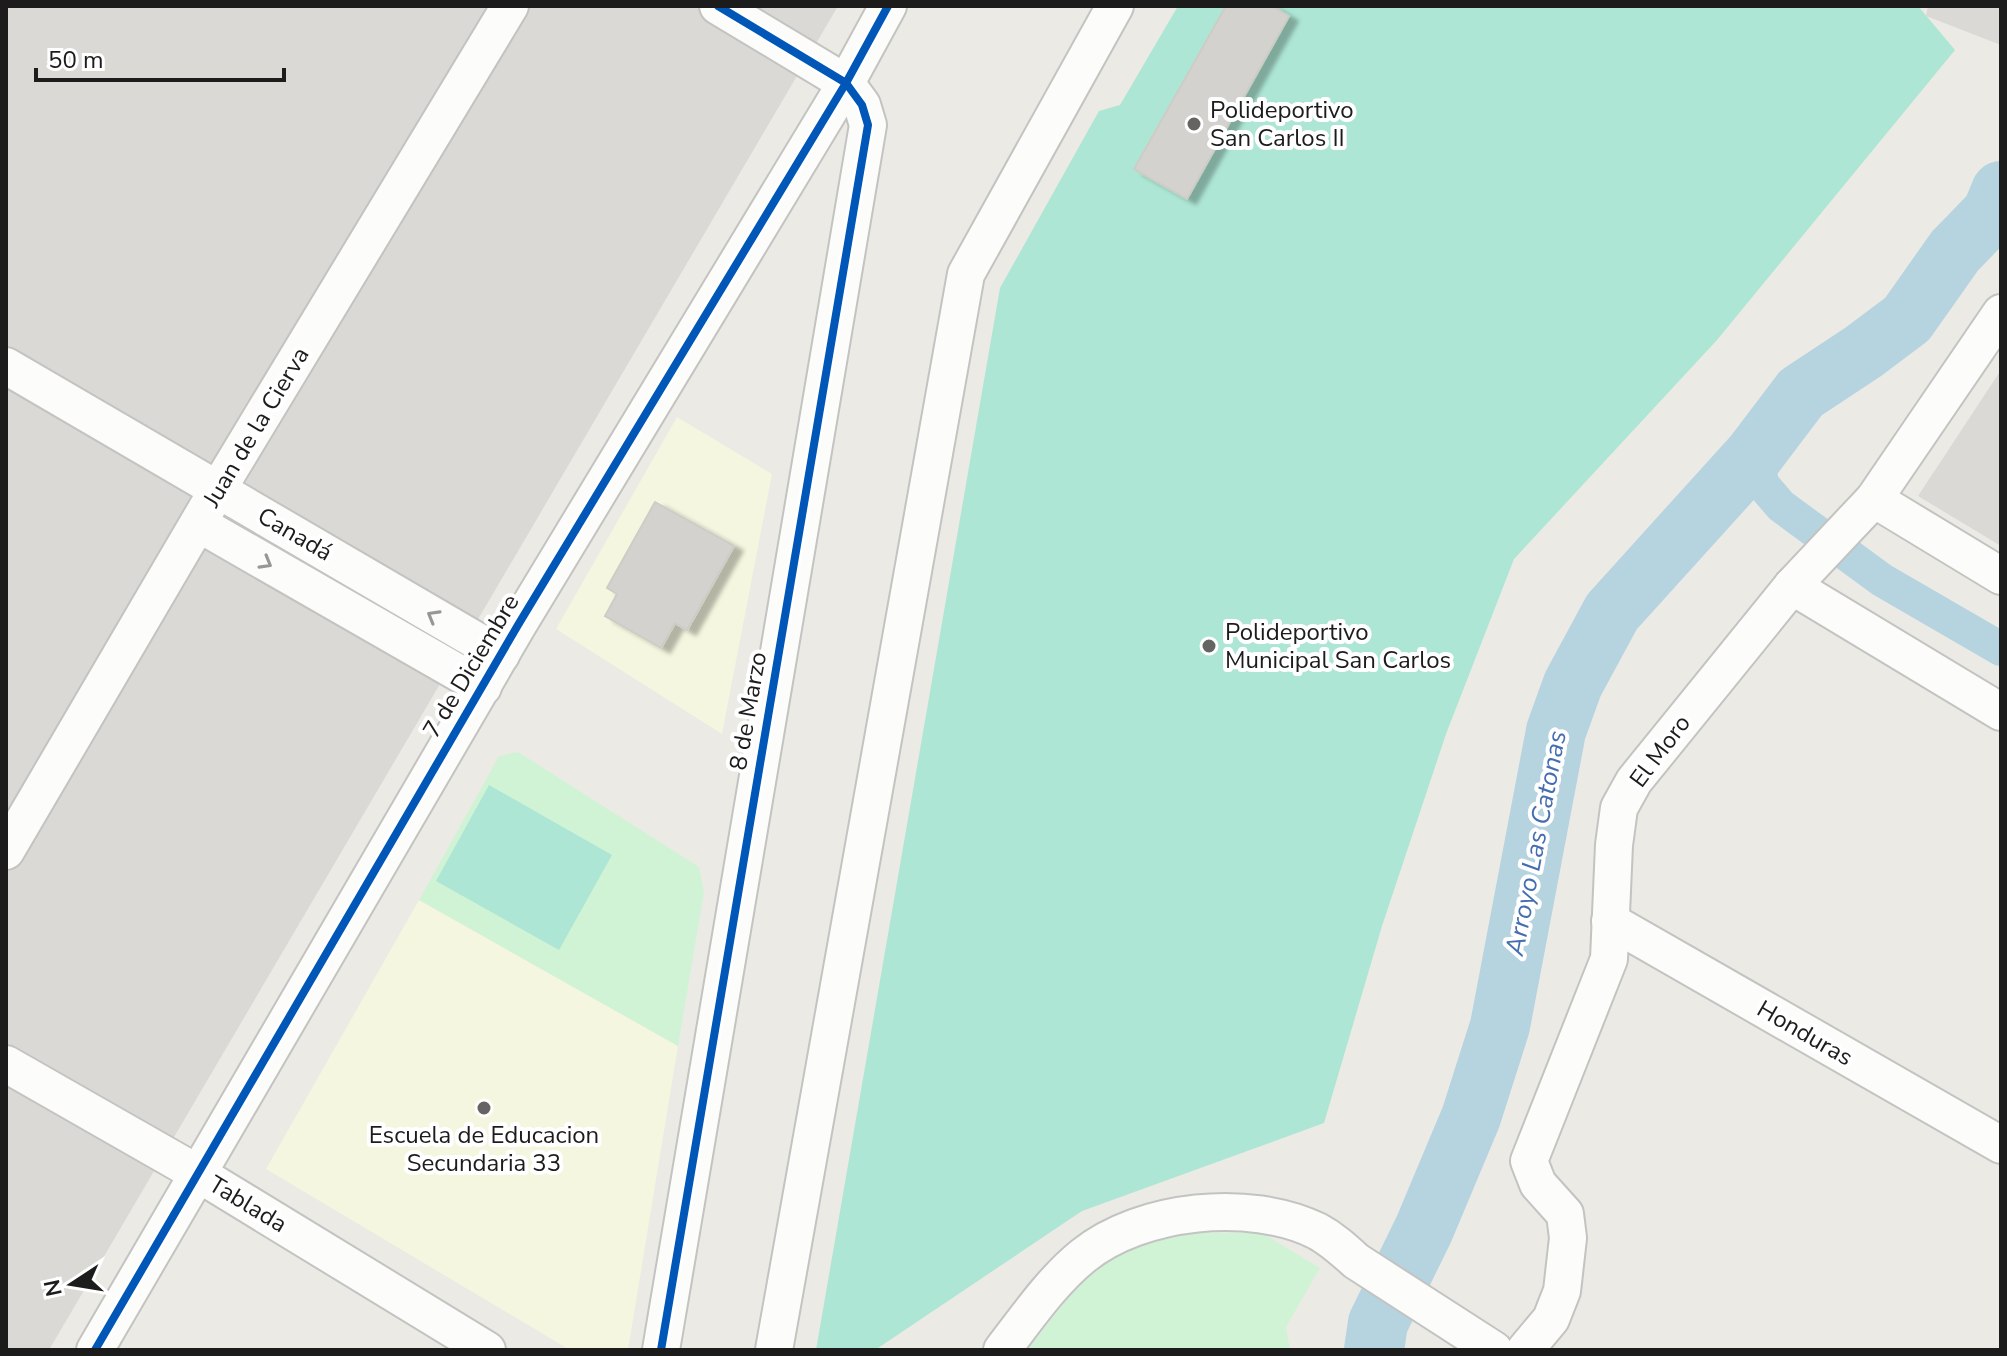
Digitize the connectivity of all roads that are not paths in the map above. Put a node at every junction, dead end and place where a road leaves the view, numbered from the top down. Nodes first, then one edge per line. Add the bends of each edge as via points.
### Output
1 (510, 6) edge
2 (718, 6) edge
3 (888, 6) edge
4 (1115, 6) edge
5 (846, 83) junction
6 (2001, 313) edge
7 (6, 366) edge
8 (218, 489) junction
9 (1874, 499) junction
10 (199, 524) junction
11 (2001, 576) edge
12 (1792, 586) junction
13 (501, 655) junction
14 (483, 687) junction
15 (2001, 712) edge
16 (6, 851) edge
17 (1610, 921) junction
18 (6, 1064) edge
19 (2001, 1145) edge
20 (197, 1173) junction
21 (95, 1350) edge
22 (487, 1350) edge
23 (661, 1350) edge
24 (774, 1350) edge
25 (1002, 1350) edge
26 (1494, 1350) edge
27 (1525, 1350) edge

1 - 8 street, Juan de la Cierva
2 - 5 street
3 - 5 street, 7 de Diciembre
4 - 24 street via 966,274
5 - 13 street, 7 de Diciembre
5 - 23 street, 8 de Marzo via 868,125
6 - 9 street, El Moro
7 - 8 street, Canadá
8 - 10 street, Juan de la Cierva
13 -> 8 street, Canadá
9 - 11 street
9 - 12 street, El Moro
10 -> 14 street, Canadá
10 - 16 street, Juan de la Cierva
12 - 15 street
12 - 17 street, El Moro via 1634,781 1619,808
13 - 14 street, 7 de Diciembre
14 - 20 street, 7 de Diciembre
17 - 19 street, Honduras
17 - 27 street, El Moro via 1609,959 1529,1161 1538,1184 1565,1214 1568,1238 1562,1291 1551,1319
18 - 20 street, Tablada
20 - 21 street, 7 de Diciembre
20 - 22 street, Tablada
25 - 26 street via 1084,1255 1132,1228 1203,1212 1257,1213 1316,1231

